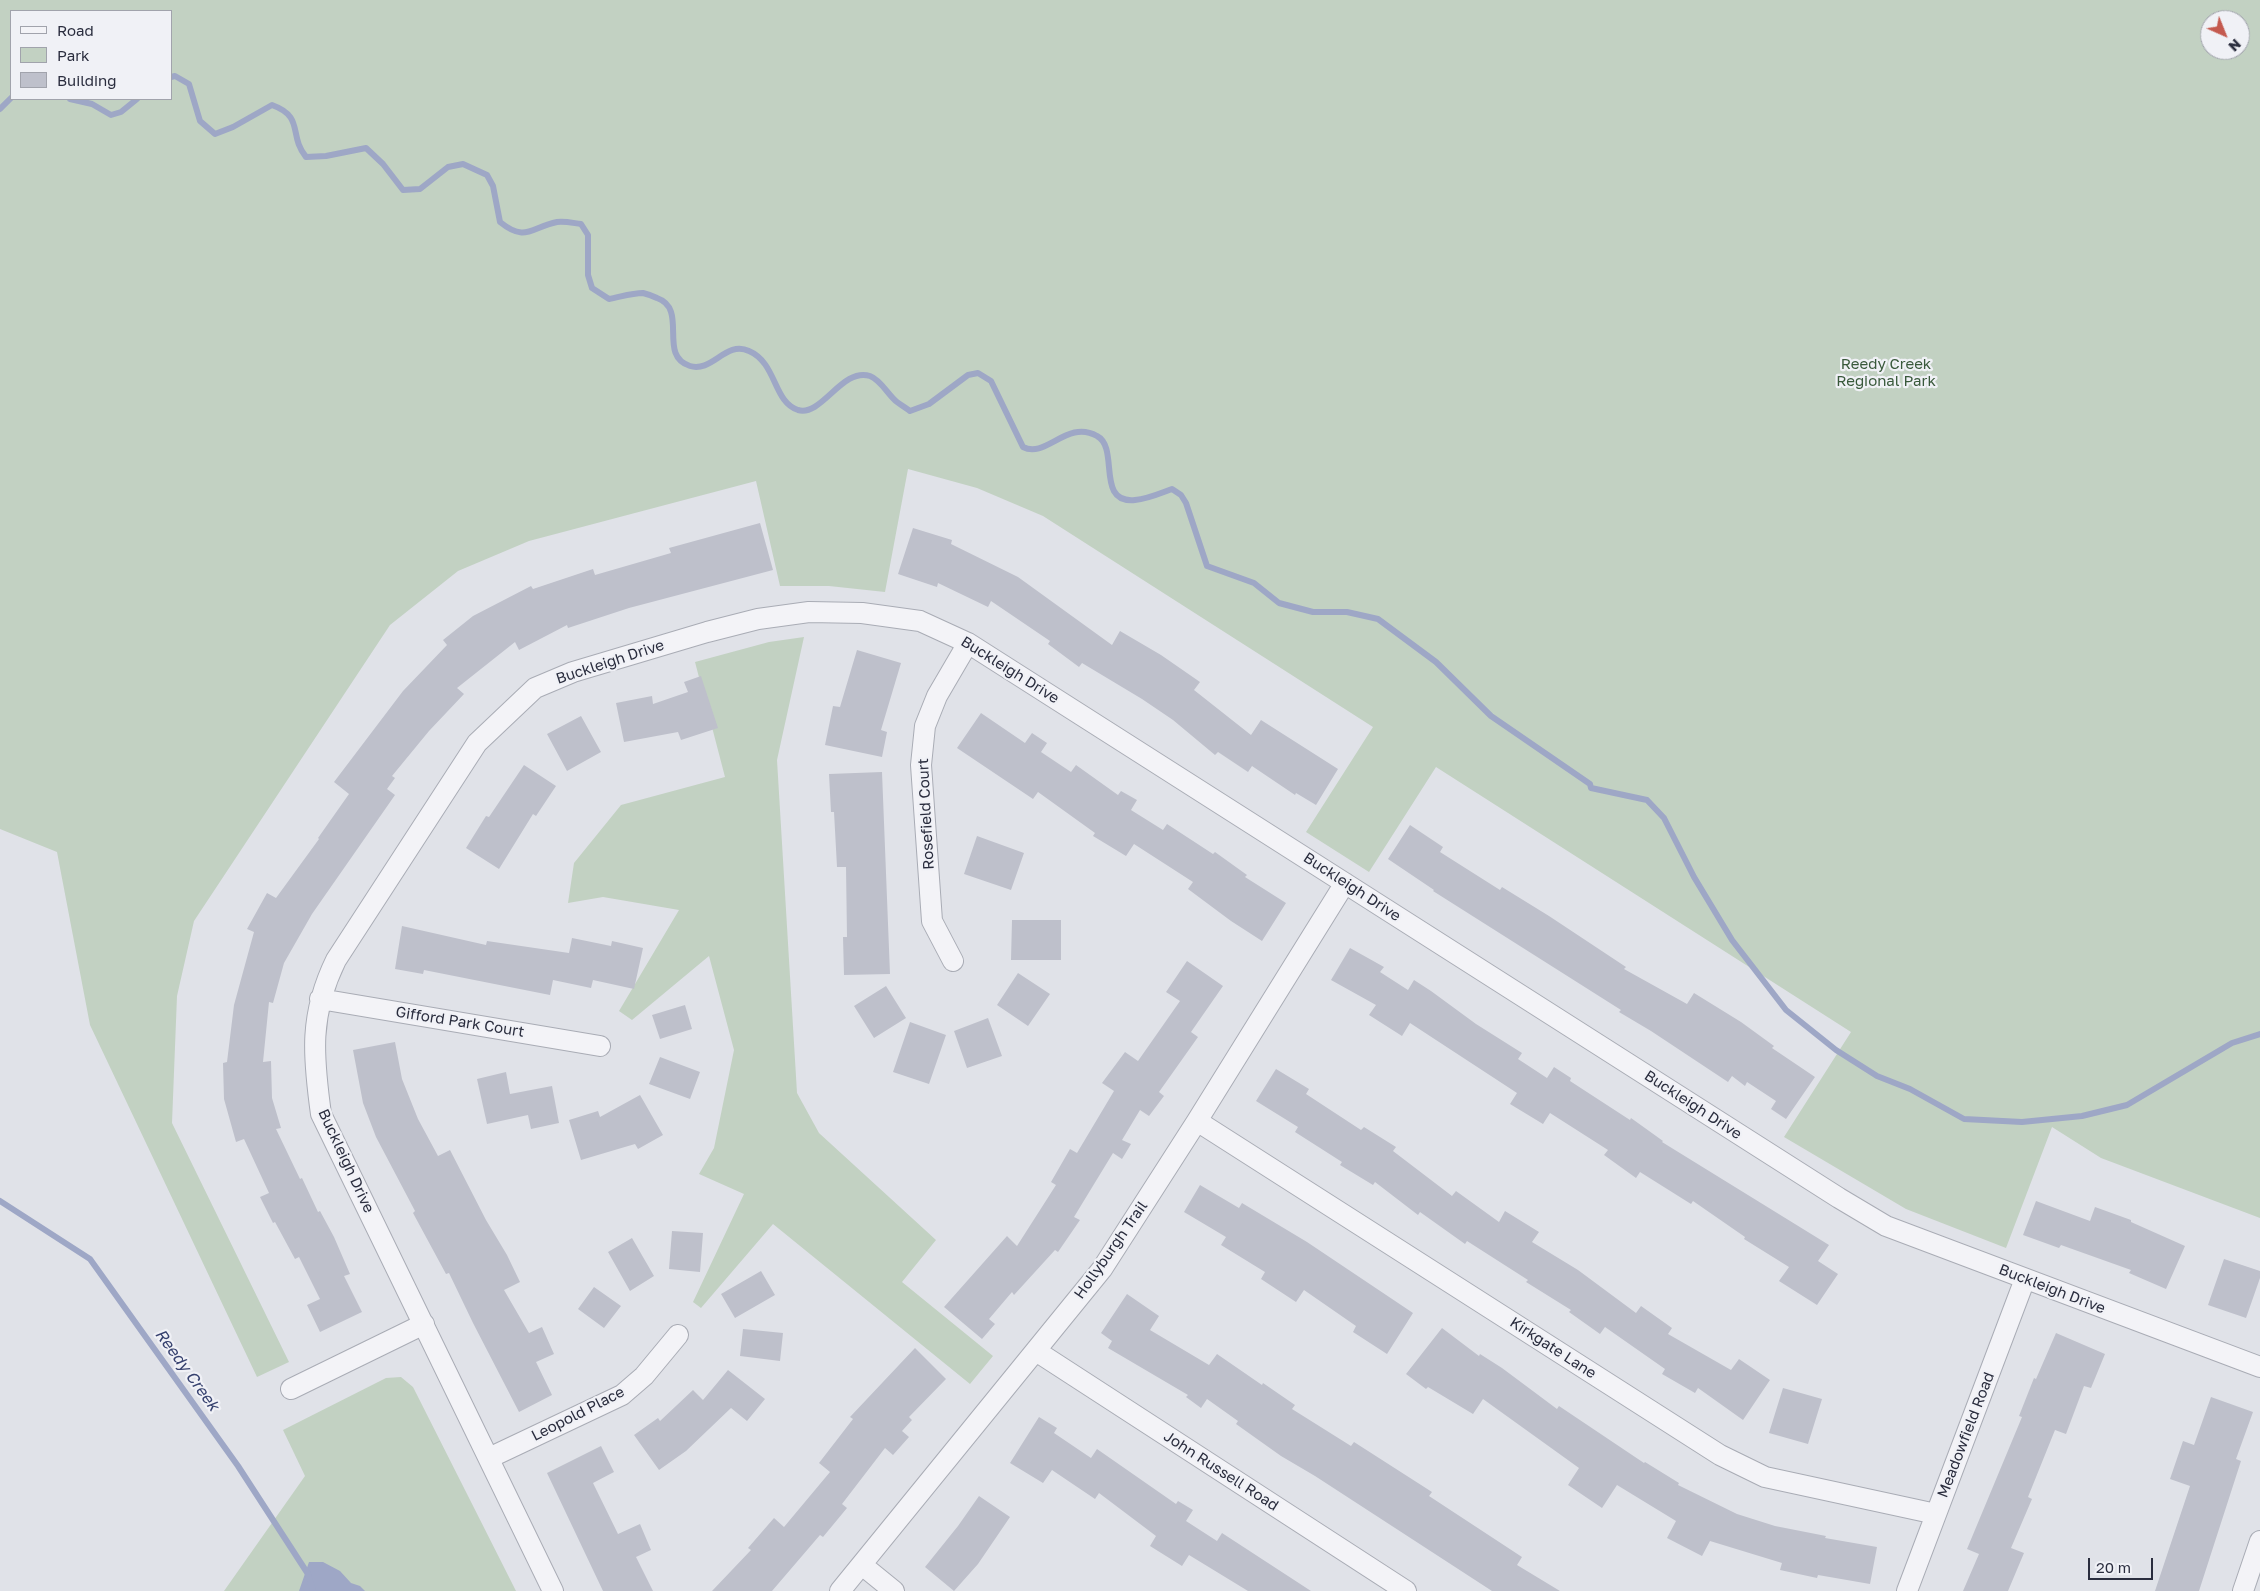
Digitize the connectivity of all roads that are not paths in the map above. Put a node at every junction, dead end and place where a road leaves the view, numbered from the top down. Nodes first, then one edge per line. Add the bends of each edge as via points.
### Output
1 (968, 643) junction
2 (1345, 883) junction
3 (953, 961) dead end
4 (320, 999) junction
5 (600, 1046) dead end
6 (1197, 1120) junction
7 (2025, 1279) junction
8 (424, 1324) junction
9 (678, 1335) dead end
10 (1036, 1351) junction
11 (2260, 1367) edge
12 (291, 1389) dead end
13 (489, 1458) junction
14 (1936, 1514) junction
15 (2260, 1541) edge
16 (862, 1565) junction
17 (554, 1591) edge
18 (840, 1591) edge
19 (894, 1591) edge
20 (1406, 1591) edge
21 (1907, 1591) edge
22 (2243, 1591) edge

1 - 2 street, Buckleigh Drive
1 - 3 street, Rosefield Court via 937,696 925,726 921,765 932,921
1 - 4 street, Buckleigh Drive via 920,622 862,613 810,612 758,619 707,632 573,672 535,688 476,743 336,960
2 - 6 street, Hollyburgh Trail
2 - 7 street, Buckleigh Drive via 1886,1226
4 - 5 street, Gifford Park Court
4 - 8 street, Buckleigh Drive via 315,1031 315,1072 321,1114
6 - 10 street, Hollyburgh Trail via 1102,1269
6 - 14 street, Kirkgate Lane via 1720,1455 1765,1477
7 - 11 street, Buckleigh Drive
7 - 14 street, Meadowfield Road
8 - 12 street
8 - 13 street, Buckleigh Drive
9 - 13 street, Leopold Place via 644,1376 622,1395
10 - 16 street, Hollyburgh Trail
10 - 20 street, John Russell Road
13 - 17 street, Buckleigh Drive
14 - 21 street, Meadowfield Road
15 - 22 street
16 - 18 street, Hollyburgh Trail
16 - 19 street

